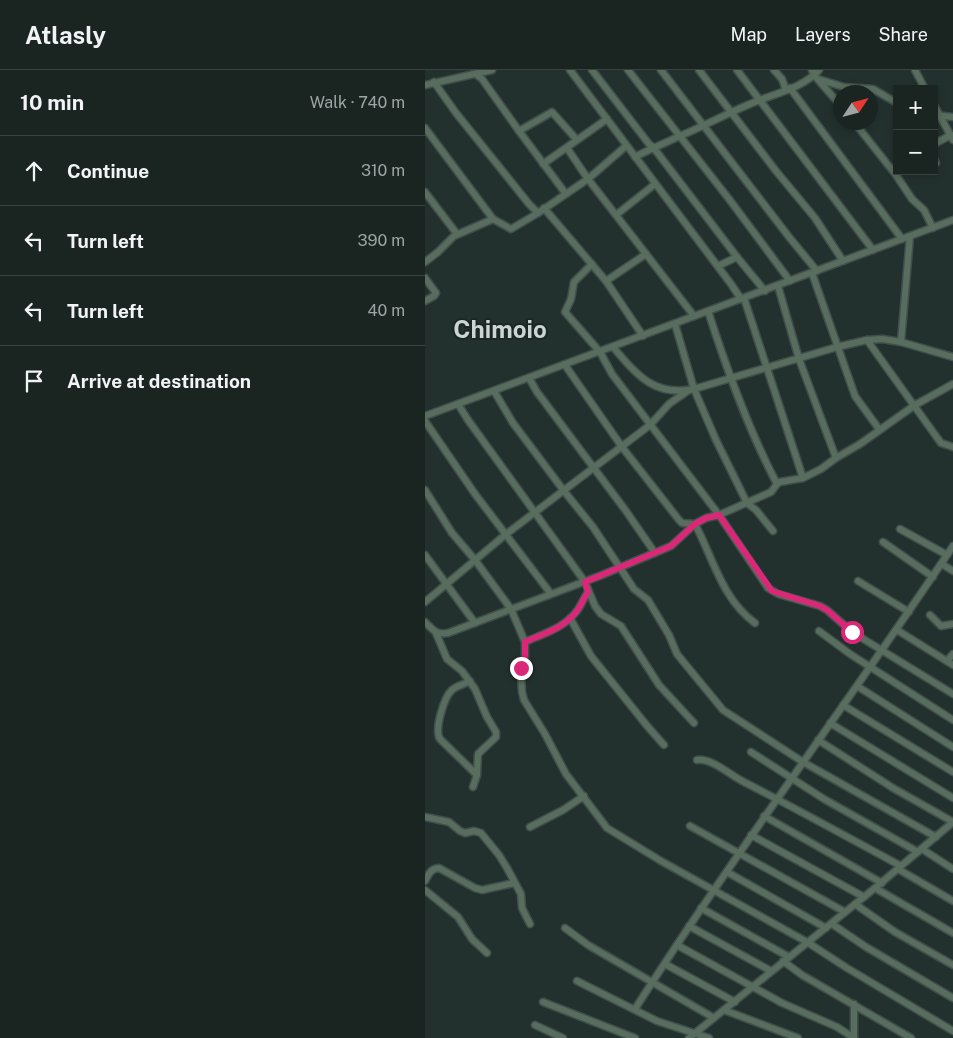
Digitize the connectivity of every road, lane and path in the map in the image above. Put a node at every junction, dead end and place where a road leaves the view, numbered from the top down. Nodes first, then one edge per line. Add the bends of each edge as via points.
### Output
1 (492, 70) edge
2 (570, 70) edge
3 (592, 70) edge
4 (628, 70) edge
5 (661, 70) edge
6 (699, 70) edge
7 (737, 70) edge
8 (774, 70) edge
9 (915, 70) edge
10 (816, 73) edge
11 (480, 75) junction
12 (434, 82) junction
13 (425, 85) edge
14 (923, 85) edge
15 (788, 89) junction
16 (833, 95) edge
17 (760, 100) junction
18 (893, 101) edge
19 (731, 112) junction
20 (938, 116) edge
21 (953, 116) edge
22 (607, 119) junction
23 (704, 124) junction
24 (425, 128) edge
25 (860, 130) edge
26 (519, 131) junction
27 (680, 136) junction
28 (952, 137) edge
29 (577, 140) junction
30 (938, 142) edge
31 (626, 146) junction
32 (653, 147) junction
33 (567, 148) junction
34 (635, 157) junction
35 (543, 164) junction
36 (588, 179) junction
37 (655, 184) junction
38 (425, 192) edge
39 (566, 194) junction
40 (545, 208) junction
41 (538, 213) junction
42 (616, 215) junction
43 (493, 219) junction
44 (953, 220) edge
45 (933, 228) junction
46 (457, 234) junction
47 (910, 236) junction
48 (902, 239) junction
49 (873, 250) junction
50 (646, 254) junction
51 (737, 257) junction
52 (843, 261) junction
53 (425, 262) edge
54 (592, 264) junction
55 (718, 266) junction
56 (815, 272) junction
57 (425, 278) edge
58 (605, 281) junction
59 (790, 281) junction
60 (779, 286) junction
61 (765, 290) junction
62 (742, 298) junction
63 (425, 301) edge
64 (708, 311) junction
65 (694, 316) junction
66 (675, 324) junction
67 (643, 336) junction
68 (867, 340) junction
69 (901, 342) junction
70 (613, 347) junction
71 (837, 347) junction
72 (601, 352) junction
73 (953, 357) edge
74 (799, 359) junction
75 (565, 365) junction
76 (766, 368) junction
77 (529, 378) junction
78 (731, 379) junction
79 (953, 384) edge
80 (668, 390) junction
81 (692, 390) junction
82 (494, 391) junction
83 (458, 404) junction
84 (669, 404) junction
85 (915, 405) junction
86 (426, 416) edge
87 (650, 425) junction
88 (879, 429) junction
89 (622, 447) junction
90 (953, 447) edge
91 (836, 458) junction
92 (594, 468) junction
93 (803, 478) junction
94 (777, 484) junction
95 (425, 490) edge
96 (564, 491) junction
97 (747, 503) junction
98 (535, 513) junction
99 (719, 515) junction
100 (695, 524) junction
101 (900, 529) dead end
102 (773, 531) dead end
103 (505, 536) junction
104 (883, 542) dead end
105 (953, 546) edge
106 (655, 553) junction
107 (425, 555) edge
108 (947, 556) junction
109 (475, 560) junction
110 (942, 564) junction
111 (620, 568) junction
112 (953, 571) edge
113 (933, 577) junction
114 (858, 581) dead end
115 (585, 582) junction
116 (447, 584) junction
117 (588, 592) junction
118 (551, 594) junction
119 (425, 602) edge
120 (511, 609) junction
121 (909, 612) junction
122 (931, 615) dead end
123 (570, 618) junction
124 (425, 622) edge
125 (755, 622) dead end
126 (475, 623) junction
127 (953, 624) edge
128 (897, 630) junction
129 (819, 631) dead end
130 (435, 633) junction
131 (525, 642) junction
132 (883, 650) junction
133 (953, 654) edge
134 (950, 663) edge
135 (871, 666) junction
136 (470, 681) junction
137 (857, 686) junction
138 (953, 694) edge
139 (843, 705) junction
140 (953, 720) edge
141 (694, 723) dead end
142 (830, 723) junction
143 (818, 740) junction
144 (664, 745) dead end
145 (953, 747) edge
146 (751, 752) dead end
147 (697, 760) dead end
148 (803, 762) junction
149 (953, 772) edge
150 (477, 775) junction
151 (791, 778) junction
152 (473, 787) dead end
153 (584, 796) junction
154 (777, 798) junction
155 (953, 798) edge
156 (764, 816) junction
157 (425, 817) edge
158 (952, 825) edge
159 (690, 826) dead end
160 (530, 827) dead end
161 (751, 835) junction
162 (936, 837) junction
163 (920, 851) junction
164 (740, 853) junction
165 (899, 867) junction
166 (953, 868) edge
167 (727, 872) junction
168 (425, 881) edge
169 (514, 883) junction
170 (882, 883) junction
171 (875, 888) junction
172 (425, 890) edge
173 (714, 890) junction
174 (864, 897) junction
175 (953, 901) edge
176 (855, 904) junction
177 (701, 908) junction
178 (845, 912) junction
179 (530, 924) dead end
180 (689, 926) junction
181 (829, 926) junction
182 (565, 928) dead end
183 (953, 933) edge
184 (807, 942) junction
185 (677, 945) junction
186 (487, 953) dead end
187 (789, 956) junction
188 (783, 961) junction
189 (665, 964) junction
190 (953, 965) edge
191 (771, 971) junction
192 (577, 981) dead end
193 (652, 983) junction
194 (753, 987) junction
195 (953, 998) edge
196 (543, 1002) dead end
197 (735, 1002) junction
198 (854, 1004) junction
199 (635, 1009) junction
200 (724, 1010) junction
201 (714, 1018) junction
202 (535, 1025) dead end
203 (953, 1031) edge
204 (692, 1036) edge
205 (563, 1038) edge
206 (635, 1038) edge
207 (709, 1038) edge
208 (798, 1038) edge
209 (854, 1038) edge
210 (911, 1038) edge

1 - 11 street
2 - 22 street
3 - 32 street
4 - 27 street
5 - 23 street
6 - 19 street
7 - 17 street
8 - 15 street
9 - 14 street
10 - 15 street
10 - 16 street
10 - 18 street via 844,87 873,89
11 - 12 street
11 - 26 street
12 - 13 street
12 - 41 street
15 - 17 street
15 - 48 street
17 - 19 street
17 - 49 street
19 - 23 street
19 - 52 street via 815,218
20 - 21 street
20 - 28 street
22 - 29 street
22 - 31 street
23 - 27 street
23 - 56 street
24 - 43 street
25 - 45 street via 912,199 924,210
26 - 29 street via 552,112
26 - 35 street
27 - 32 street
27 - 59 street
28 - 30 street
29 - 33 street
31 - 34 street
31 - 36 street
32 - 34 street
32 - 51 street
33 - 35 street
33 - 36 street
34 - 37 street
35 - 39 street
36 - 39 street
36 - 42 street
37 - 42 street
37 - 55 street
38 - 46 street
39 - 40 street
40 - 41 street
40 - 54 street
41 - 43 street via 511,230
42 - 50 street
43 - 46 street
44 - 45 street
45 - 47 street
46 - 53 street
47 - 48 street
47 - 69 street
48 - 49 street
49 - 52 street
50 - 58 street
50 - 65 street
51 - 55 street
51 - 61 street
52 - 56 street
54 - 58 street
54 - 72 street via 574,282 565,312
55 - 62 street
56 - 59 street
56 - 71 street
57 - 63 street via 435,293
58 - 67 street
59 - 60 street
60 - 61 street
60 - 74 street
61 - 62 street
62 - 64 street
62 - 76 street
64 - 65 street
64 - 78 street
65 - 66 street
66 - 67 street
66 - 81 street
67 - 70 street
68 - 69 street
68 - 71 street
68 - 85 street
69 - 73 street
70 - 72 street
70 - 80 street via 635,373 658,388
71 - 74 street
71 - 88 street via 855,396
72 - 75 street
72 - 87 street via 612,374
74 - 76 street
74 - 91 street
75 - 77 street
75 - 89 street
76 - 78 street
76 - 93 street
77 - 82 street
77 - 92 street
78 - 81 street
78 - 94 street via 759,451
79 - 85 street
80 - 81 street
80 - 84 street
81 - 84 street
81 - 97 street
82 - 83 street
82 - 96 street
83 - 86 street
83 - 98 street
84 - 87 street
85 - 88 street
85 - 90 street via 941,442
86 - 103 street via 455,468
87 - 89 street
87 - 99 street
88 - 91 street
89 - 92 street
89 - 100 street via 679,520
91 - 93 street
92 - 96 street
92 - 106 street
93 - 94 street
94 - 97 street via 771,492
95 - 109 street via 452,533
96 - 98 street
96 - 111 street
97 - 99 street
97 - 102 street
98 - 103 street
98 - 115 street
99 - 100 street
99 - 132 street via 772,591 820,606 852,632
100 - 106 street via 671,546
100 - 125 street via 721,582 742,611
101 - 108 street
103 - 109 street
103 - 118 street
104 - 113 street
105 - 108 street
106 - 111 street
107 - 116 street
108 - 110 street
109 - 116 street
109 - 120 street
110 - 112 street
110 - 113 street
111 - 115 street
111 - 148 street via 633,589 648,600 677,654 723,710
113 - 121 street
114 - 121 street
115 - 117 street
115 - 118 street
116 - 119 street
116 - 126 street
117 - 123 street
117 - 141 street via 601,614 621,626 659,685
118 - 120 street
120 - 126 street
120 - 131 street
121 - 128 street
122 - 127 street via 941,626
123 - 131 street
123 - 144 street via 591,656
124 - 130 street
126 - 130 street via 448,633
128 - 132 street
128 - 134 street
129 - 135 street
130 - 136 street via 447,659
131 - 153 street via 521,676 524,700 566,774
132 - 135 street
132 - 138 street
133 - 134 street
135 - 137 street
135 - 140 street
136 - 150 street via 497,735 478,754
136 - 150 street via 450,692 439,719 437,734
137 - 139 street
137 - 145 street
139 - 142 street
139 - 149 street
142 - 143 street
142 - 155 street
143 - 148 street
143 - 158 street
146 - 151 street
147 - 154 street via 714,763
148 - 151 street
148 - 162 street
150 - 152 street
151 - 154 street
151 - 163 street
153 - 160 street
153 - 173 street via 607,828
154 - 156 street
154 - 165 street
156 - 161 street
156 - 170 street
157 - 169 street via 449,822 465,833 481,833 499,855
158 - 162 street
159 - 164 street
161 - 164 street
161 - 174 street
162 - 163 street
163 - 165 street
163 - 166 street
164 - 167 street
164 - 178 street
165 - 170 street
165 - 175 street
167 - 173 street
167 - 181 street
168 - 169 street via 433,868 439,868 482,890
169 - 179 street via 521,894 522,908
170 - 171 street
171 - 174 street
171 - 183 street
172 - 186 street via 458,917 472,939
173 - 177 street
173 - 184 street
174 - 176 street
176 - 178 street
176 - 190 street via 895,932
177 - 180 street
177 - 187 street
178 - 181 street
180 - 185 street
180 - 191 street
181 - 184 street
181 - 195 street
182 - 193 street
184 - 187 street
184 - 203 street
185 - 189 street
185 - 194 street
187 - 188 street
188 - 191 street
188 - 198 street
189 - 193 street
189 - 197 street
191 - 194 street
192 - 199 street
193 - 199 street
193 - 201 street
194 - 197 street
194 - 209 street
196 - 206 street
197 - 200 street
198 - 209 street
198 - 210 street
199 - 204 street
200 - 201 street
200 - 208 street
201 - 204 street
202 - 205 street
204 - 207 street

